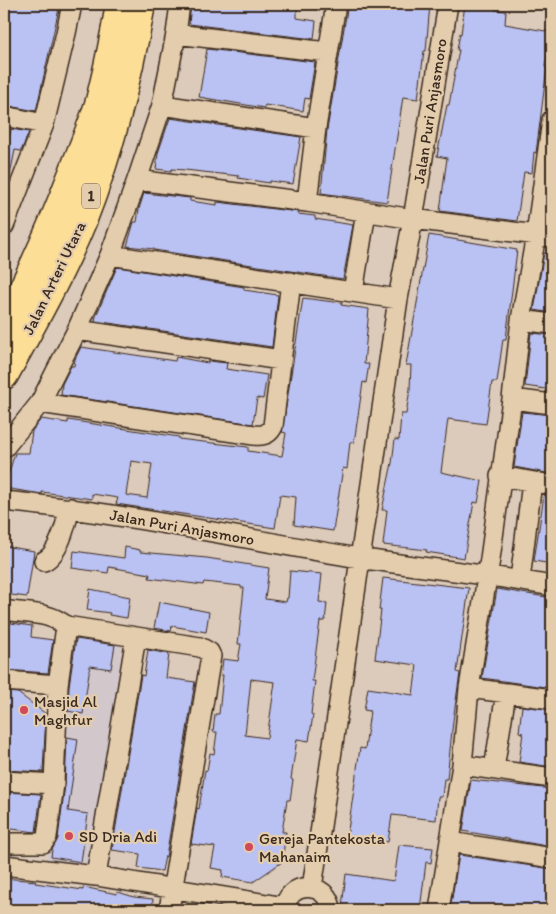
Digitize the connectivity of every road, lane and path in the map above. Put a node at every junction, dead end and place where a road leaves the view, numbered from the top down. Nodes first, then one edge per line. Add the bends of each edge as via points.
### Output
1 (72, 4) edge
2 (120, 4) edge
3 (141, 4) edge
4 (180, 4) edge
5 (336, 4) edge
6 (448, 4) edge
7 (176, 34) junction
8 (328, 52) junction
9 (162, 105) junction
10 (4, 116) edge
11 (552, 120) edge
12 (44, 124) junction
13 (316, 128) junction
14 (137, 180) junction
15 (307, 202) junction
16 (366, 212) junction
17 (413, 219) junction
18 (4, 226) edge
19 (544, 236) edge
20 (110, 255) junction
21 (291, 282) junction
22 (353, 292) junction
23 (398, 299) junction
24 (521, 320) junction
25 (552, 324) edge
26 (4, 326) edge
27 (77, 330) junction
28 (281, 360) junction
29 (4, 375) edge
30 (512, 399) junction
31 (40, 403) junction
32 (552, 404) edge
33 (4, 448) edge
34 (500, 476) junction
35 (532, 482) junction
36 (552, 485) edge
37 (4, 501) edge
38 (70, 508) junction
39 (360, 558) junction
40 (44, 561) dead end
41 (487, 576) junction
42 (520, 580) junction
43 (552, 586) edge
44 (4, 610) edge
45 (66, 626) junction
46 (136, 637) junction
47 (4, 681) edge
48 (58, 685) junction
49 (469, 688) junction
50 (506, 693) junction
51 (552, 699) edge
52 (462, 765) junction
53 (494, 769) junction
54 (552, 778) edge
55 (4, 781) edge
56 (54, 784) junction
57 (450, 842) junction
58 (4, 843) edge
59 (552, 858) edge
60 (4, 865) edge
61 (96, 876) junction
62 (312, 888) junction
63 (172, 889) junction
64 (285, 908) edge
65 (169, 910) edge
66 (331, 910) edge
67 (439, 910) edge

1 - 12 street
2 - 26 highway, Jalan Arteri Utara / 1 via 96,112 55,220
3 - 29 highway, Jalan Arteri Utara / 1 via 130,65 101,169 82,221 54,282
4 - 7 street
5 - 8 street
6 - 17 street, Jalan Puri Anjasmoro
7 - 8 street
7 - 9 street
8 - 13 street
9 - 13 street
9 - 14 street
10 - 12 street
11 - 19 street
12 - 18 street
13 - 15 street
14 - 15 street
14 - 20 street
15 - 16 street
16 - 17 street
16 - 22 street
17 - 19 street
17 - 23 street, Jalan Puri Anjasmoro
19 - 24 street
20 - 21 street
20 - 27 street
21 - 22 street
21 - 28 street
22 - 23 street
23 - 39 street, Jalan Puri Anjasmoro
24 - 25 street
24 - 30 street
27 - 28 street
27 - 31 street
28 - 31 street via 271,431 264,435
30 - 32 street
30 - 34 street
31 - 33 street
34 - 35 street
34 - 41 street
35 - 36 street
35 - 42 street
37 - 38 street, Jalan Puri Anjasmoro
38 - 39 street, Jalan Puri Anjasmoro
38 - 40 street via 54,552
39 - 41 street, Jalan Puri Anjasmoro
39 - 62 street, Jalan Puri Anjasmoro
41 - 42 street, Jalan Puri Anjasmoro
41 - 49 street
42 - 43 street, Jalan Puri Anjasmoro
44 - 45 street via 49,616
45 - 46 street
45 - 48 street
46 - 61 street
46 - 63 street via 200,646 211,656
47 - 48 street
48 - 56 street
49 - 50 street
49 - 52 street
50 - 51 street
50 - 53 street
52 - 53 street
52 - 57 street
53 - 54 street
55 - 56 street
56 - 58 street via 47,837 43,843
57 - 59 street
57 - 67 street
60 - 61 street
61 - 63 street
62 - 64 street via 292,894
62 - 66 street via 325,895
63 - 64 street
63 - 65 street

